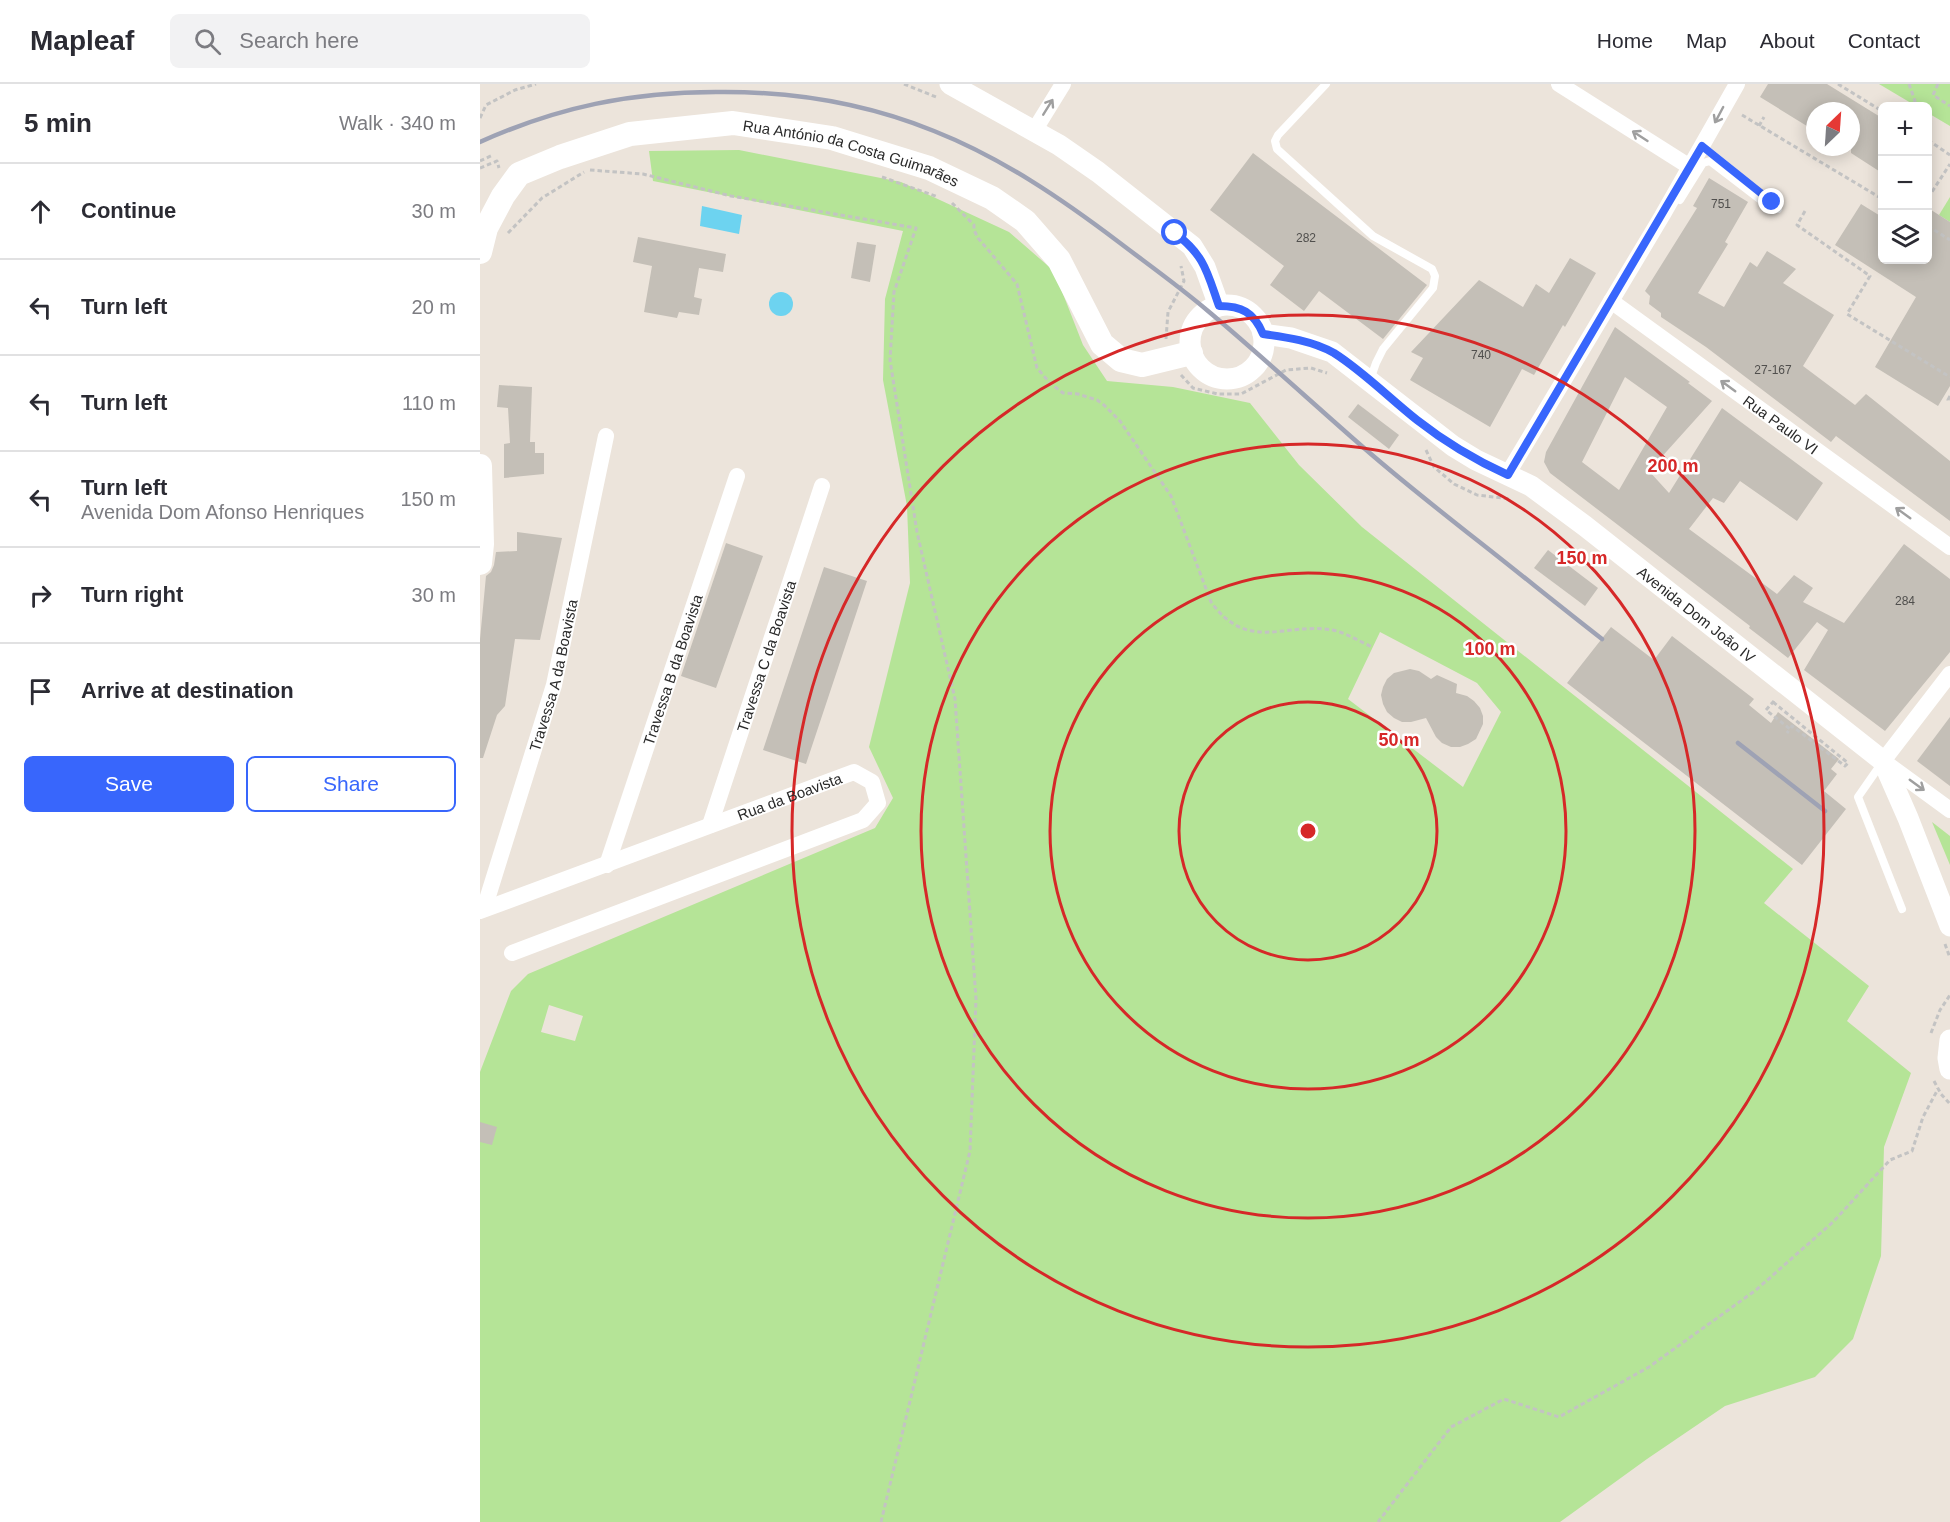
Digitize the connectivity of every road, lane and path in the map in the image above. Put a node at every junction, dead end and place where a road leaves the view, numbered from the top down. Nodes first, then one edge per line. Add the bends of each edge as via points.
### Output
1 (536, 84) edge
2 (951, 84) edge
3 (1063, 84) edge
4 (1326, 84) edge
5 (1559, 84) edge
6 (1737, 84) edge
7 (1838, 84) edge
8 (1909, 84) edge
9 (1938, 84) edge
10 (526, 85) edge
11 (1914, 102) edge
12 (1950, 106) edge
13 (1878, 109) edge
14 (1742, 115) dead end
15 (1764, 117) dead end
16 (480, 118) edge
17 (1759, 126) junction
18 (1034, 131) junction
19 (1932, 143) edge
20 (1702, 146) junction
21 (493, 155) dead end
22 (1950, 155) edge
23 (480, 161) edge
24 (1950, 164) edge
25 (1690, 167) junction
26 (879, 176) dead end
27 (1932, 192) edge
28 (1878, 196) edge
29 (1805, 211) dead end
30 (1932, 229) edge
31 (1950, 240) edge
32 (482, 245) edge
33 (1614, 302) junction
34 (1219, 306) junction
35 (1263, 334) junction
36 (1191, 353) junction
37 (1950, 377) edge
38 (1370, 381) junction
39 (1950, 396) edge
40 (1950, 402) edge
41 (606, 436) dead end
42 (480, 466) edge
43 (1508, 475) junction
44 (737, 476) dead end
45 (822, 486) dead end
46 (1950, 547) edge
47 (480, 563) edge
48 (1372, 646) dead end
49 (1950, 674) edge
50 (1778, 694) dead end
51 (1773, 702) junction
52 (1883, 761) junction
53 (1950, 810) edge
54 (710, 825) junction
55 (607, 865) junction
56 (1902, 909) dead end
57 (482, 910) edge
58 (1950, 926) edge
59 (512, 952) dead end
60 (1950, 1040) edge
61 (1950, 1069) edge
62 (1938, 1089) dead end
63 (881, 1522) edge
64 (1378, 1522) edge

1 - 10 path
2 - 18 street
18 -> 3 street
4 - 38 lane via 1278,135 1277,149 1373,236 1432,269 1435,276 1433,288 1383,349
25 -> 5 street
6 -> 20 street
7 - 13 path
8 - 11 path
9 - 12 path via 1933,95
10 - 16 path via 486,105
14 - 17 path
15 - 17 path
17 - 28 path
18 - 34 street via 1098,172 1192,246 1205,267
19 - 22 path
20 - 25 street
20 - 33 lane via 1778,209 1710,161 1703,163
21 - 23 path
24 - 27 path
25 - 33 street
26 - 48 path via 952,203 974,225 978,238 1017,284 1037,368 1063,393 1097,400 1120,421 1171,496 1211,602 1219,613 1245,630 1261,633 1322,629
29 - 37 path via 1797,225 1870,276 1847,314
30 - 31 path
32 - 36 main road, Rua António da Costa Guimarães via 502,196 519,174 630,134 732,123 832,138 930,168 992,198 1025,221 1059,260 1102,344 1121,360 1142,364
32 - 63 path via 501,241 542,198 588,170 642,174 731,196 916,228 894,292 890,360 917,532 955,699 976,999 970,1151
33 - 43 street
46 -> 33 street, Rua Paulo VI
34 - 35 street via 1247,312
34 - 36 street via 1200,316 1192,327
35 - 36 street via 1259,361 1238,378 1217,378 1204,372
35 - 38 street, Avenida Dom João IV via 1332,352
38 - 43 street, Avenida Dom João IV via 1453,446
39 - 40 path
41 - 57 street, Travessa A da Boavista via 554,685
42 - 47 main road
43 - 52 street, Avenida Dom João IV via 1531,486 1585,526
44 - 55 street, Travessa B da Boavista
45 - 54 street, Travessa C da Boavista
49 - 52 street
50 - 51 path
51 - 51 path via 1766,710 1789,731 1792,726 1845,766 1848,763
52 -> 53 street, Avenida Dom João IV
52 - 56 lane via 1858,797
52 - 58 street, Avenida Dom João IV
54 - 55 street, Rua da Boavista
54 - 59 street, Rua da Boavista via 854,772 872,782 878,803 863,820
55 - 57 street, Rua da Boavista
60 - 61 street
62 - 64 path via 1923,1117 1912,1151 1890,1160 1833,1221 1756,1290 1649,1367 1559,1416 1504,1400 1451,1427

